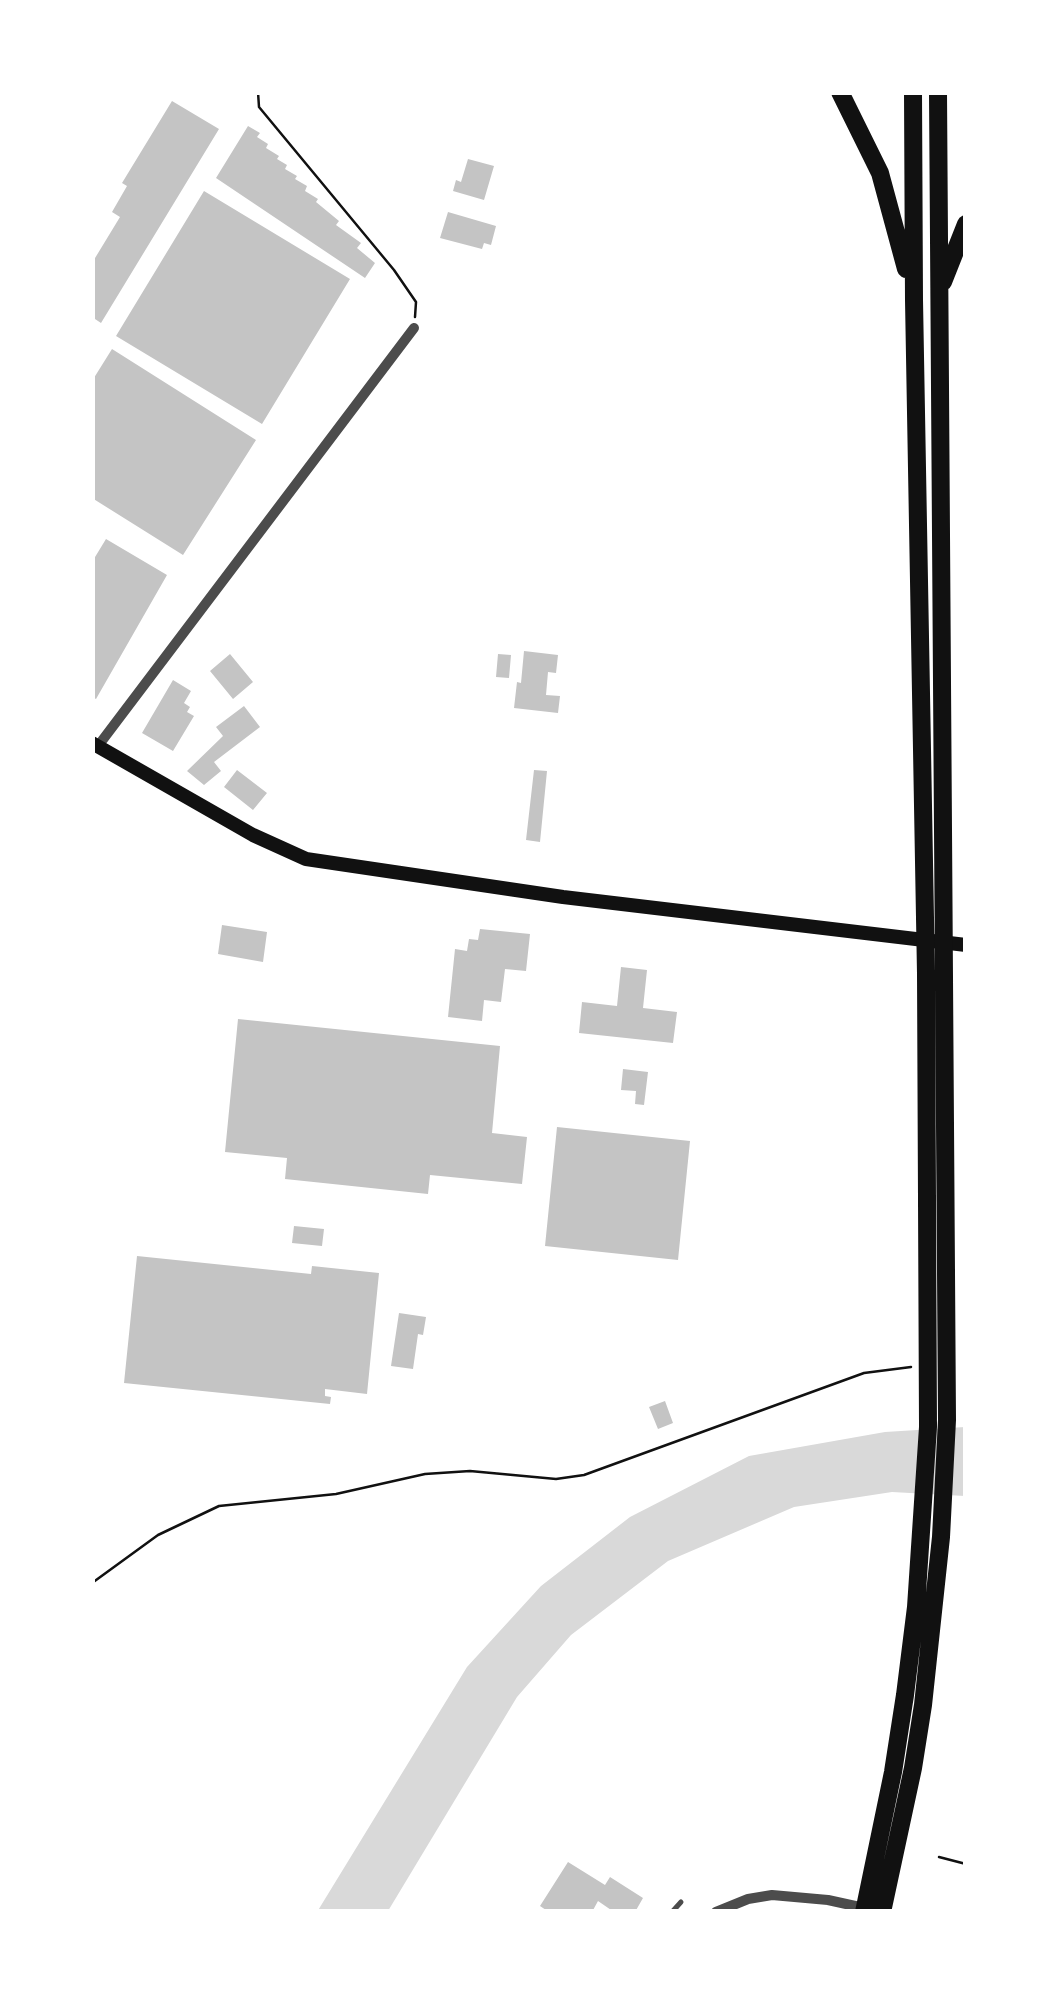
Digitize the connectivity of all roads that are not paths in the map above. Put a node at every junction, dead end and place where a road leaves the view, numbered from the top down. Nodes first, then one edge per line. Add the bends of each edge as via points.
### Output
1 (840, 92) edge
2 (913, 92) edge
3 (938, 92) edge
4 (966, 224) edge
5 (941, 288) junction
6 (914, 300) junction
7 (414, 328) road end
8 (95, 745) edge
9 (935, 909) junction
10 (966, 945) edge
11 (882, 1876) junction
12 (680, 1902) dead end
13 (672, 1912) edge
14 (716, 1912) edge
15 (864, 1912) edge
16 (881, 1912) edge

1 - 6 highway via 880,173
2 - 6 highway
3 - 5 highway
4 - 5 highway
5 - 9 highway via 944,869
6 - 9 highway via 924,868
7 - 8 street
8 - 10 main road via 306,860
9 - 11 highway via 938,1325 931,1535 913,1768
11 - 15 highway
11 - 16 highway
12 - 13 lane
14 - 16 street via 748,1899 793,1895

